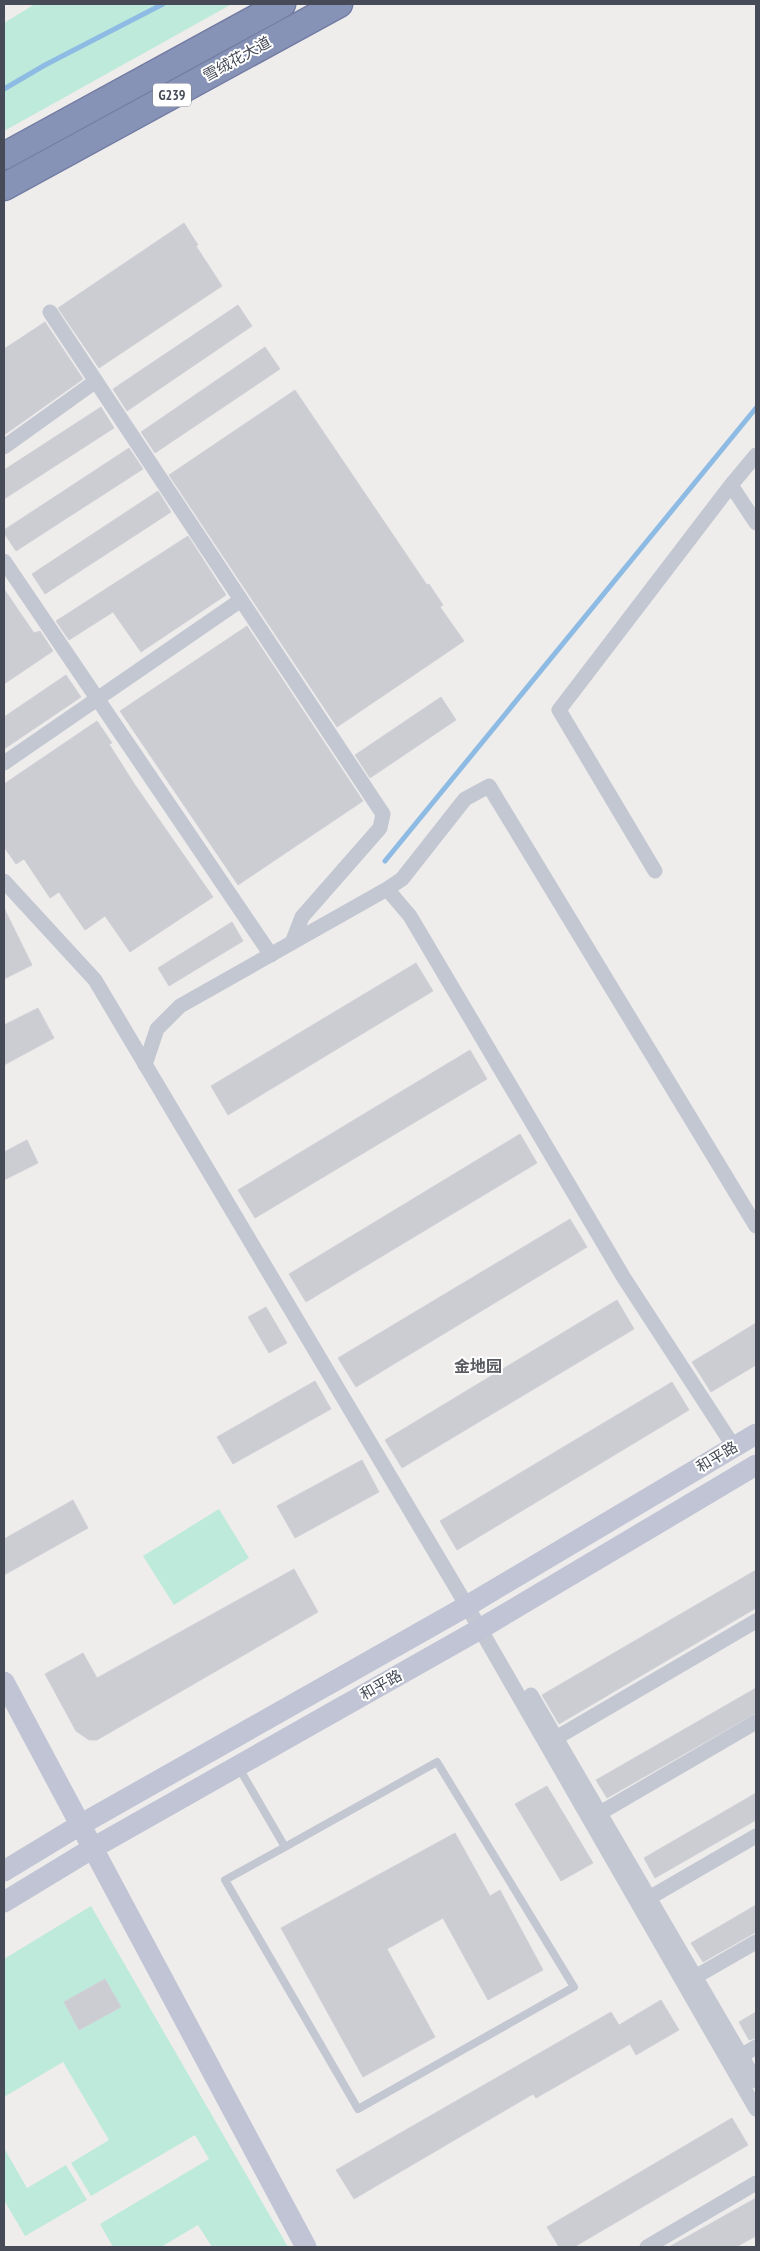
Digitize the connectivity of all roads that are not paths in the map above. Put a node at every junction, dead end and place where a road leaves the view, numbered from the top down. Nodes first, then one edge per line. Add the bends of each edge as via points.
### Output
1 (282, 4) edge
2 (339, 4) edge
3 (4, 156) edge
4 (4, 186) edge
5 (50, 312) dead end
6 (96, 382) junction
7 (4, 447) edge
8 (756, 455) edge
9 (731, 485) junction
10 (756, 523) edge
11 (4, 561) edge
12 (241, 600) junction
13 (97, 699) junction
14 (4, 763) edge
15 (654, 871) dead end
16 (4, 881) edge
17 (387, 889) junction
18 (292, 943) junction
19 (271, 955) junction
20 (146, 1066) junction
21 (756, 1226) edge
22 (756, 1434) edge
23 (734, 1447) junction
24 (756, 1465) edge
25 (467, 1606) junction
26 (756, 1621) edge
27 (480, 1630) junction
28 (4, 1682) edge
29 (531, 1696) dead end
30 (756, 1722) edge
31 (556, 1738) junction
32 (238, 1766) junction
33 (600, 1814) junction
34 (80, 1825) junction
35 (756, 1836) edge
36 (285, 1847) junction
37 (93, 1848) junction
38 (4, 1871) edge
39 (649, 1898) junction
40 (4, 1902) edge
41 (756, 1942) edge
42 (695, 1976) junction
43 (756, 2047) edge
44 (742, 2056) junction
45 (756, 2081) edge
46 (756, 2109) edge
47 (756, 2182) edge
48 (306, 2247) edge
49 (647, 2247) edge

1 - 3 highway, 雪绒花大道 / G239
2 - 4 highway, 雪绒花大道 / G239
5 - 6 street
6 - 7 street
6 - 12 street
8 - 9 street
9 - 10 street
9 - 15 street via 560,710
11 - 13 street
12 - 13 street
12 - 18 street via 383,814 380,828 302,917
13 - 14 street
13 - 19 street
16 - 20 street via 95,980
17 - 18 street
17 - 21 street via 402,879 466,799 489,786
17 - 23 street via 410,916 624,1278
18 - 19 street
19 - 20 street via 180,1006 157,1029
20 - 25 street
22 - 23 street, 和平路
23 - 25 street, 和平路
24 - 27 street, 和平路
25 - 27 street
25 - 34 street, 和平路
26 - 31 street
27 - 32 street, 和平路
27 - 46 street
28 - 34 street
29 - 31 street
30 - 33 street
31 - 33 street
32 - 36 lane
32 - 37 street, 和平路
33 - 39 street
34 - 37 street
34 - 38 street, 和平路
35 - 39 street
36 - 36 lane via 437,1762 574,1987 358,2109 225,1880
37 - 40 street, 和平路
37 - 48 street
39 - 42 street
41 - 42 street
42 - 44 street
43 - 44 street
44 - 45 street
47 - 49 street

